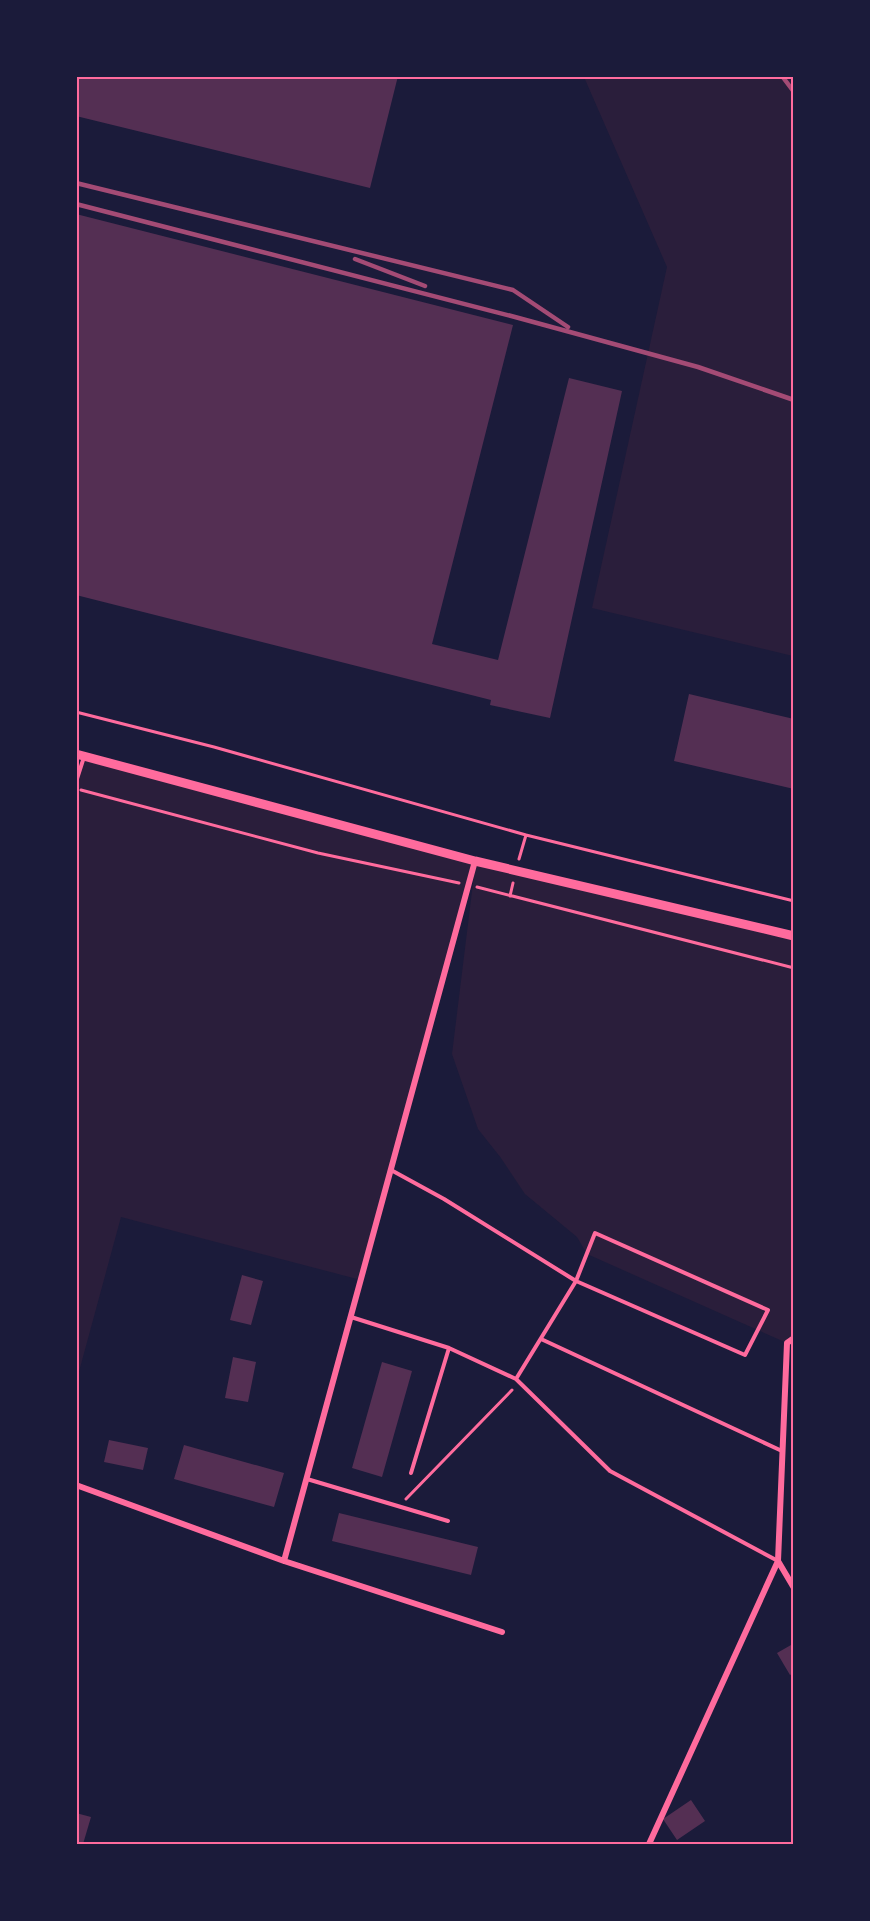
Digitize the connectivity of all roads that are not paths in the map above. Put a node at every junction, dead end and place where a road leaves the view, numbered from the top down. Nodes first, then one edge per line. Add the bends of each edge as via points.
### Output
1 (81, 755) edge
2 (76, 782) edge
3 (475, 861) junction
4 (794, 936) edge
5 (391, 1170) junction
6 (576, 1281) junction
7 (351, 1317) junction
8 (794, 1338) edge
9 (540, 1339) junction
10 (449, 1348) junction
11 (518, 1380) junction
12 (783, 1452) junction
13 (411, 1473) dead end
14 (307, 1479) junction
15 (76, 1485) edge
16 (448, 1521) dead end
17 (284, 1561) junction
18 (778, 1562) junction
19 (794, 1588) edge
20 (502, 1632) dead end
21 (649, 1845) edge

1 - 2 lane
1 - 3 main road
3 - 4 main road
3 - 5 street
5 - 6 lane
5 - 7 street
6 - 6 lane via 745,1355 768,1310 596,1233
6 - 9 lane
7 - 10 lane
7 - 14 street
8 - 12 street via 787,1343
9 - 11 lane
9 - 12 lane
10 - 11 lane
10 - 13 lane
11 - 18 lane via 610,1471
12 - 18 street
14 - 16 lane
14 - 17 street
15 - 17 street
17 - 20 street
18 - 19 street
18 - 21 street

